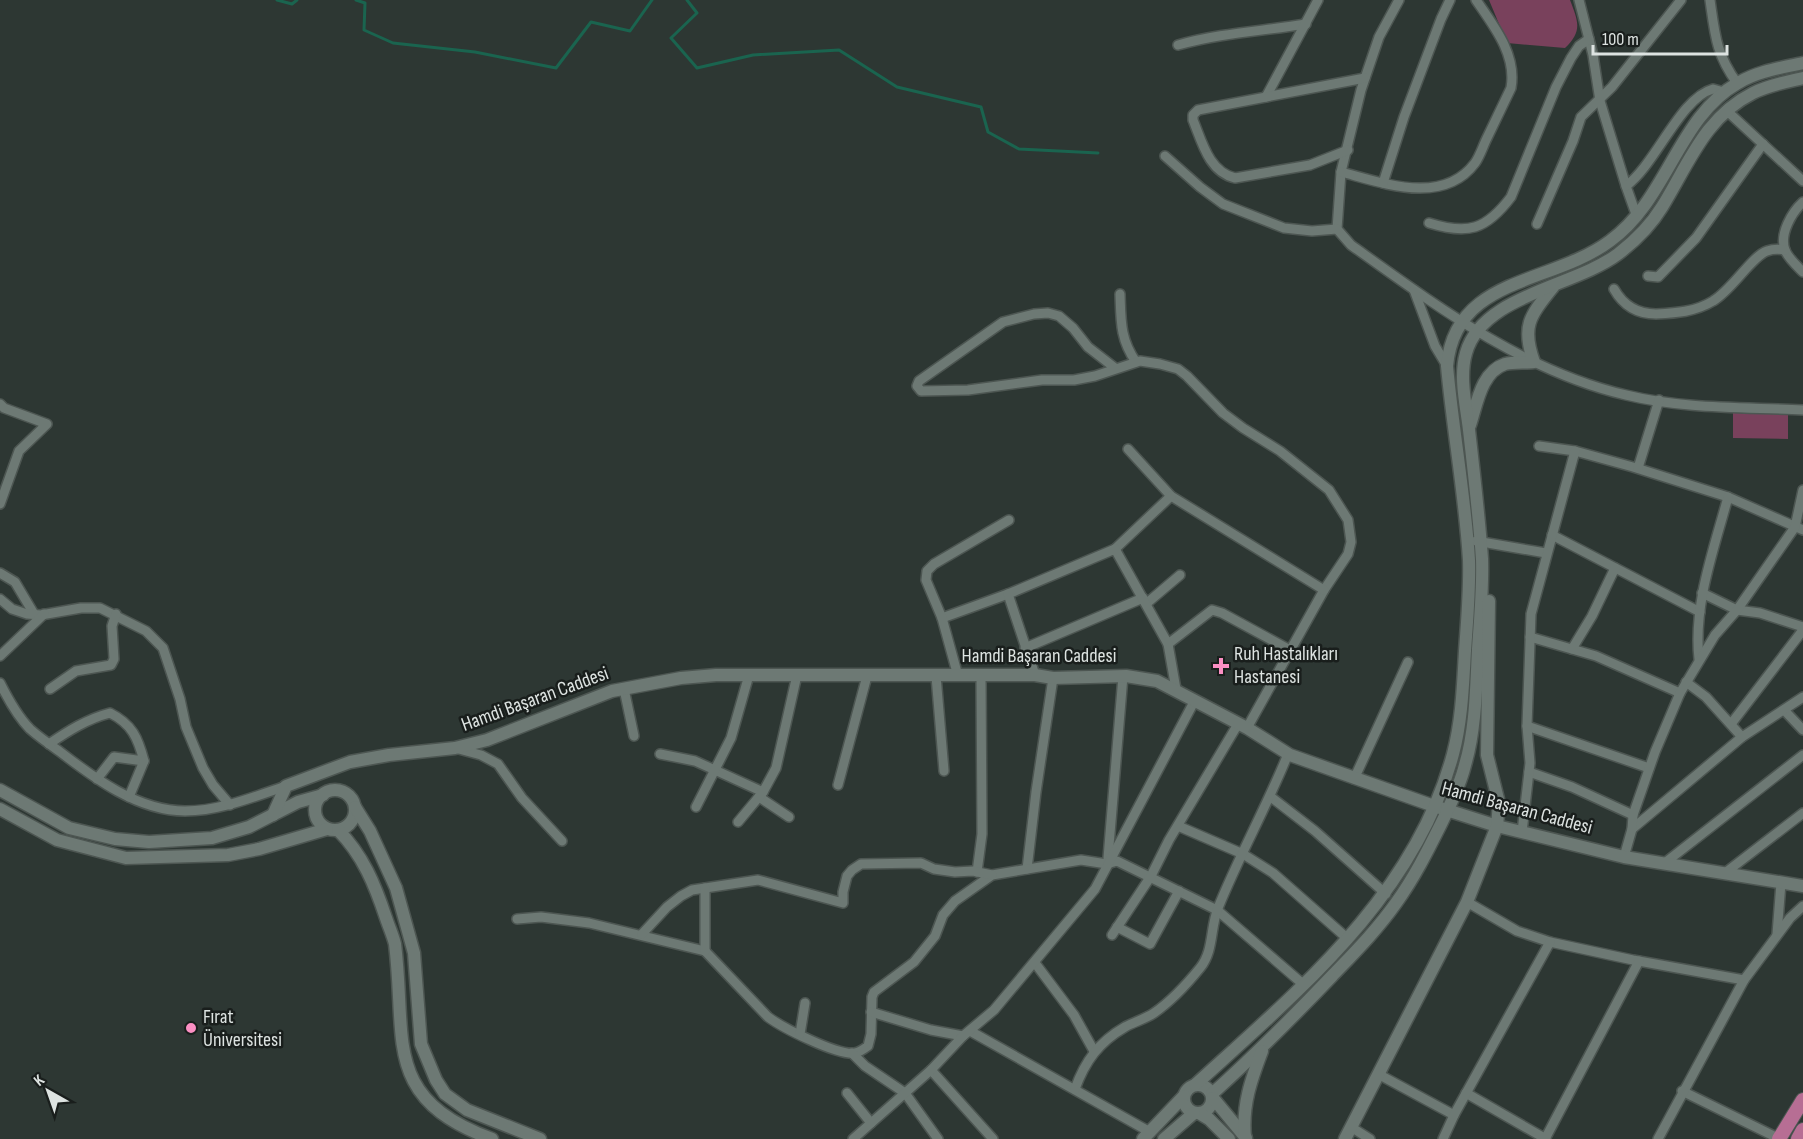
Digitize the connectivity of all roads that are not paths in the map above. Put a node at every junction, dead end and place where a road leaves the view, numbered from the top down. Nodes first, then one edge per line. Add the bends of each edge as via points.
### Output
1 (1318, 0) edge
2 (1399, 0) edge
3 (1450, 0) edge
4 (1476, 0) edge
5 (1579, 0) edge
6 (1681, 0) edge
7 (1710, 0) edge
8 (1306, 24) junction
9 (1589, 39) junction
10 (1178, 45) dead end
11 (1803, 63) edge
12 (1365, 78) junction
13 (1803, 78) edge
14 (1737, 83) junction
15 (1724, 92) junction
16 (1266, 97) junction
17 (1600, 101) junction
18 (1726, 110) junction
19 (1764, 144) junction
20 (1348, 150) junction
21 (1165, 156) dead end
22 (1341, 172) junction
23 (1803, 181) edge
24 (1383, 183) junction
25 (1626, 186) junction
26 (1803, 202) edge
27 (1637, 217) junction
28 (1429, 223) dead end
29 (1537, 224) dead end
30 (1337, 228) junction
31 (1785, 250) junction
32 (1803, 272) edge
33 (1648, 276) dead end
34 (1555, 285) junction
35 (1614, 289) dead end
36 (1414, 290) junction
37 (1120, 294) dead end
38 (1461, 321) junction
39 (1476, 330) junction
40 (1136, 362) junction
41 (1534, 362) junction
42 (1447, 366) junction
43 (1114, 368) junction
44 (1659, 400) junction
45 (0, 404) edge
46 (1803, 410) edge
47 (1469, 429) junction
48 (1539, 446) dead end
49 (1128, 449) dead end
50 (1575, 451) junction
51 (1638, 468) junction
52 (1803, 490) edge
53 (1171, 496) junction
54 (1728, 497) junction
55 (0, 504) edge
56 (1009, 520) dead end
57 (1799, 529) edge
58 (1552, 535) junction
59 (1467, 539) junction
60 (1483, 542) junction
61 (1116, 549) junction
62 (1546, 553) junction
63 (1615, 568) junction
64 (0, 573) edge
65 (1180, 575) dead end
66 (1324, 590) junction
67 (1702, 593) junction
68 (1008, 594) junction
69 (0, 599) edge
70 (1145, 600) junction
71 (1737, 610) junction
72 (1700, 612) junction
73 (34, 614) junction
74 (44, 614) junction
75 (116, 614) junction
76 (942, 618) junction
77 (1803, 629) edge
78 (1530, 637) junction
79 (1168, 644) junction
80 (1025, 648) junction
81 (1290, 650) junction
82 (1572, 650) junction
83 (0, 656) edge
84 (1699, 659) junction
85 (1408, 662) dead end
86 (749, 675) junction
87 (797, 675) junction
88 (1035, 675) junction
89 (867, 676) junction
90 (936, 676) junction
91 (958, 676) junction
92 (981, 676) junction
93 (1123, 676) junction
94 (1053, 678) junction
95 (1686, 682) junction
96 (0, 683) edge
97 (50, 689) dead end
98 (624, 689) junction
99 (1176, 690) junction
100 (1680, 693) junction
101 (1803, 697) edge
102 (1195, 700) junction
103 (1784, 710) junction
104 (1731, 724) junction
105 (1243, 726) junction
106 (1527, 726) junction
107 (1803, 730) edge
108 (634, 736) dead end
109 (1743, 737) junction
110 (49, 744) junction
111 (455, 748) junction
112 (660, 754) dead end
113 (1288, 754) junction
114 (1803, 755) edge
115 (144, 761) junction
116 (1649, 768) junction
117 (714, 770) junction
118 (944, 771) dead end
119 (1529, 772) junction
120 (97, 779) junction
121 (1354, 779) junction
122 (838, 785) dead end
123 (286, 786) junction
124 (0, 790) edge
125 (322, 795) junction
126 (761, 795) junction
127 (129, 797) junction
128 (1271, 797) junction
129 (230, 805) junction
130 (1434, 806) junction
131 (355, 807) junction
132 (696, 807) dead end
133 (0, 809) edge
134 (1448, 810) junction
135 (1803, 813) edge
136 (273, 815) junction
137 (1634, 815) junction
138 (789, 817) dead end
139 (738, 822) dead end
140 (1178, 826) junction
141 (1497, 826) junction
142 (1632, 829) junction
143 (333, 830) junction
144 (1522, 832) junction
145 (562, 841) dead end
146 (1243, 854) junction
147 (1624, 857) junction
148 (1665, 862) junction
149 (1107, 864) junction
150 (1027, 868) junction
151 (977, 872) junction
152 (1725, 873) junction
153 (992, 875) junction
154 (1151, 876) junction
155 (1781, 883) junction
156 (1803, 886) edge
157 (705, 888) junction
158 (1179, 891) junction
159 (1386, 894) junction
160 (1467, 902) junction
161 (1803, 906) edge
162 (1217, 910) junction
163 (517, 919) dead end
164 (642, 934) junction
165 (1777, 936) junction
166 (1348, 939) junction
167 (1550, 942) junction
168 (705, 951) junction
169 (1639, 961) junction
170 (1035, 963) junction
171 (1744, 980) junction
172 (1304, 985) junction
173 (805, 1004) dead end
174 (871, 1012) junction
175 (800, 1034) junction
176 (967, 1034) junction
177 (1264, 1047) junction
178 (1094, 1051) junction
179 (852, 1053) junction
180 (931, 1070) junction
181 (1378, 1074) junction
182 (1194, 1085) junction
183 (1076, 1089) junction
184 (1682, 1091) junction
185 (847, 1093) dead end
186 (905, 1093) junction
187 (1466, 1093) junction
188 (1184, 1096) junction
189 (1212, 1096) junction
190 (1803, 1100) edge
191 (1197, 1113) junction
192 (1454, 1115) junction
193 (871, 1123) junction
194 (1351, 1127) junction
195 (1803, 1130) edge
196 (1146, 1136) edge
197 (1246, 1138) edge
198 (492, 1139) edge
199 (540, 1139) edge
200 (853, 1139) edge
201 (938, 1139) edge
202 (993, 1139) edge
203 (1164, 1139) edge
204 (1229, 1139) edge
205 (1345, 1139) edge
206 (1370, 1139) edge
207 (1443, 1139) edge
208 (1545, 1139) edge
209 (1658, 1139) edge
210 (1780, 1139) edge
211 (1798, 1139) edge

1 - 8 street
2 - 12 street via 1379,37
3 - 24 street
4 - 24 street via 1510,56 1513,78 1476,162 1456,180 1433,188
5 - 9 street
6 - 17 street
7 - 14 street via 1718,49
8 - 10 street via 1209,36
8 - 16 street
9 - 17 street
9 - 28 street via 1579,46 1556,87 1511,197 1499,213 1472,228 1451,230
11 - 14 main road via 1752,75
12 - 16 street
12 - 20 street
13 - 18 main road via 1768,86
14 - 15 main road
15 - 25 street via 1713,89 1699,97 1643,171
15 - 27 main road via 1701,115
16 - 20 street via 1198,110 1193,115 1213,164 1223,174 1235,178 1300,168
17 - 25 street
17 - 29 street via 1581,117
18 - 19 street
18 - 34 main road via 1701,138 1661,208 1640,234 1598,267
19 - 23 street
19 - 33 street via 1680,256 1658,277
20 - 22 street
21 - 30 street via 1200,187 1232,207 1284,228
22 - 24 street
22 - 30 street
25 - 27 street
26 - 31 street via 1788,224
27 - 38 main road via 1600,248 1488,297
30 - 36 street via 1351,245
31 - 32 street
31 - 35 street via 1760,255 1720,297 1690,311 1644,313 1628,306
34 - 39 main road via 1495,313
34 - 41 main road via 1527,330
36 - 38 street
36 - 42 street
37 - 40 street via 1122,333
38 - 39 street
38 - 42 main road via 1452,339
39 - 41 street
39 - 47 main road via 1463,366
40 - 43 street
40 - 66 street via 1178,369 1223,413 1329,490 1348,520 1351,542 1348,554
41 - 44 street via 1626,395
41 - 47 main road via 1506,364 1494,370 1480,393
42 - 59 main road
43 - 43 street via 1074,380 1042,380 968,390 921,391 917,386 1003,322 1034,314 1059,316
44 - 46 street via 1686,405
44 - 51 street
45 - 55 street via 47,424 19,451
47 - 60 main road
48 - 50 street
49 - 53 street
50 - 51 street
50 - 58 street
51 - 54 street
52 - 57 street
53 - 61 street
53 - 66 street
54 - 57 street
54 - 67 street
56 - 76 street via 929,567 926,580
57 - 71 street
58 - 62 street
58 - 63 street
59 - 60 street
59 - 130 main road via 1468,603 1459,730
60 - 62 street
60 - 134 main road via 1472,733
60 - 141 main road via 1489,580 1488,754 1499,803
61 - 68 street
61 - 70 street
62 - 78 street via 1531,614
63 - 72 street
63 - 82 street
64 - 73 street via 15,582
65 - 70 street
66 - 81 street
67 - 71 street
67 - 72 street
68 - 76 street
68 - 80 street
69 - 73 street via 12,609
70 - 79 street
70 - 80 street
71 - 77 street via 1760,613
71 - 84 street
72 - 84 street
73 - 74 street
74 - 75 street via 81,608 100,608
74 - 83 street
75 - 97 street via 111,665 75,671
75 - 129 street via 146,631 163,648 203,768
76 - 91 street
77 - 104 street
78 - 82 street
78 - 106 street
79 - 81 street via 1212,610
79 - 99 street
80 - 88 street
81 - 105 street
82 - 100 street via 1596,656
84 - 95 street
85 - 121 street
86 - 87 main road, Hamdi Başaran Caddesi
86 - 98 main road, Hamdi Başaran Caddesi via 681,678
86 - 117 street via 731,738
87 - 89 main road, Hamdi Başaran Caddesi
87 - 126 street via 778,760
88 - 92 main road, Hamdi Başaran Caddesi
88 - 94 main road, Hamdi Başaran Caddesi
89 - 90 main road, Hamdi Başaran Caddesi
89 - 122 street
90 - 91 main road, Hamdi Başaran Caddesi
90 - 118 street
91 - 92 main road, Hamdi Başaran Caddesi
92 - 151 street via 982,834
93 - 94 main road, Hamdi Başaran Caddesi
93 - 99 main road, Hamdi Başaran Caddesi via 1157,681
93 - 149 street
94 - 150 street
95 - 100 street
95 - 104 street
96 - 110 street via 9,703 29,728
98 - 108 street
98 - 111 main road, Hamdi Başaran Caddesi
99 - 102 main road, Hamdi Başaran Caddesi
100 - 116 street
101 - 103 street
102 - 105 main road, Hamdi Başaran Caddesi
102 - 149 street
103 - 107 street
103 - 109 street
104 - 109 street
105 - 113 main road, Hamdi Başaran Caddesi
105 - 140 street
106 - 116 street
106 - 119 street
109 - 142 street
110 - 115 street via 110,713 128,725
110 - 120 street
111 - 123 main road, Hamdi Başaran Caddesi via 350,762
111 - 145 street via 498,764 522,798
112 - 117 street
113 - 121 main road, Hamdi Başaran Caddesi
113 - 128 street
114 - 148 street
115 - 120 street via 114,757
115 - 127 street
116 - 137 street
117 - 126 street
117 - 132 street
119 - 137 street
119 - 144 street
120 - 127 street
121 - 130 main road, Hamdi Başaran Caddesi
123 - 129 street
123 - 136 main road
124 - 136 main road via 69,828 115,839 149,842 212,838
125 - 131 main road via 334,790 345,793
125 - 136 main road
125 - 143 main road via 316,805 316,816 318,822
126 - 138 street
126 - 139 street
127 - 129 street via 183,811
128 - 146 street
128 - 159 street
130 - 134 main road, Hamdi Başaran Caddesi
130 - 159 main road
131 - 143 main road via 353,819 344,828
131 - 199 main road via 396,888 414,953 421,1044 436,1080 445,1094 467,1110
133 - 143 main road via 57,840 126,858 228,855
134 - 141 main road, Hamdi Başaran Caddesi
134 - 177 main road via 1395,905
135 - 152 street
137 - 142 street
140 - 146 street
140 - 154 street
141 - 144 main road, Hamdi Başaran Caddesi
141 - 160 main road
142 - 147 street
143 - 198 main road via 353,845 367,868 394,942 403,1048 406,1067 416,1087 443,1115
144 - 147 main road, Hamdi Başaran Caddesi
146 - 162 street
146 - 166 street via 1273,873
147 - 148 main road, Hamdi Başaran Caddesi
148 - 152 main road, Hamdi Başaran Caddesi
149 - 150 street via 1081,860
149 - 154 street via 1117,861
149 - 170 street via 1095,889
150 - 153 street
151 - 153 street
151 - 157 street via 934,869 921,863 861,864 847,876 843,903 758,880
152 - 155 main road, Hamdi Başaran Caddesi
153 - 174 street via 955,902 914,962 874,992
154 - 158 street
154 - 158 street via 1115,931 1150,944
155 - 156 main road, Hamdi Başaran Caddesi
155 - 165 street
157 - 164 street via 681,896
157 - 168 street
158 - 162 street
159 - 166 main road
160 - 167 street via 1516,931
160 - 181 main road
161 - 165 street
162 - 172 street
162 - 178 street via 1209,953 1200,968 1154,1013 1125,1027
163 - 164 street via 541,917
164 - 168 street
165 - 171 street
166 - 172 main road
167 - 169 street
167 - 187 street
168 - 175 street via 768,1017
169 - 171 street
169 - 208 street
170 - 176 street
170 - 178 street via 1074,1015
171 - 184 street
172 - 182 main road
173 - 175 street
174 - 176 street via 931,1030
174 - 179 street via 872,1034 867,1046
175 - 179 street
176 - 180 street
176 - 183 street
177 - 189 main road
177 - 197 main road via 1244,1109
178 - 183 street
179 - 186 street
180 - 186 street
180 - 202 street
181 - 192 street
181 - 194 main road
182 - 188 main road
182 - 189 main road via 1207,1087
183 - 196 street
184 - 209 street
184 - 210 street
185 - 193 street
186 - 193 street
186 - 201 street
187 - 192 street
187 - 208 street
188 - 191 main road via 1187,1108
188 - 196 main road
189 - 191 main road via 1207,1110
189 - 197 main road
190 - 210 main road
191 - 203 main road
191 - 204 main road
192 - 207 street
193 - 200 street
194 - 205 main road
194 - 206 street
195 - 211 main road

